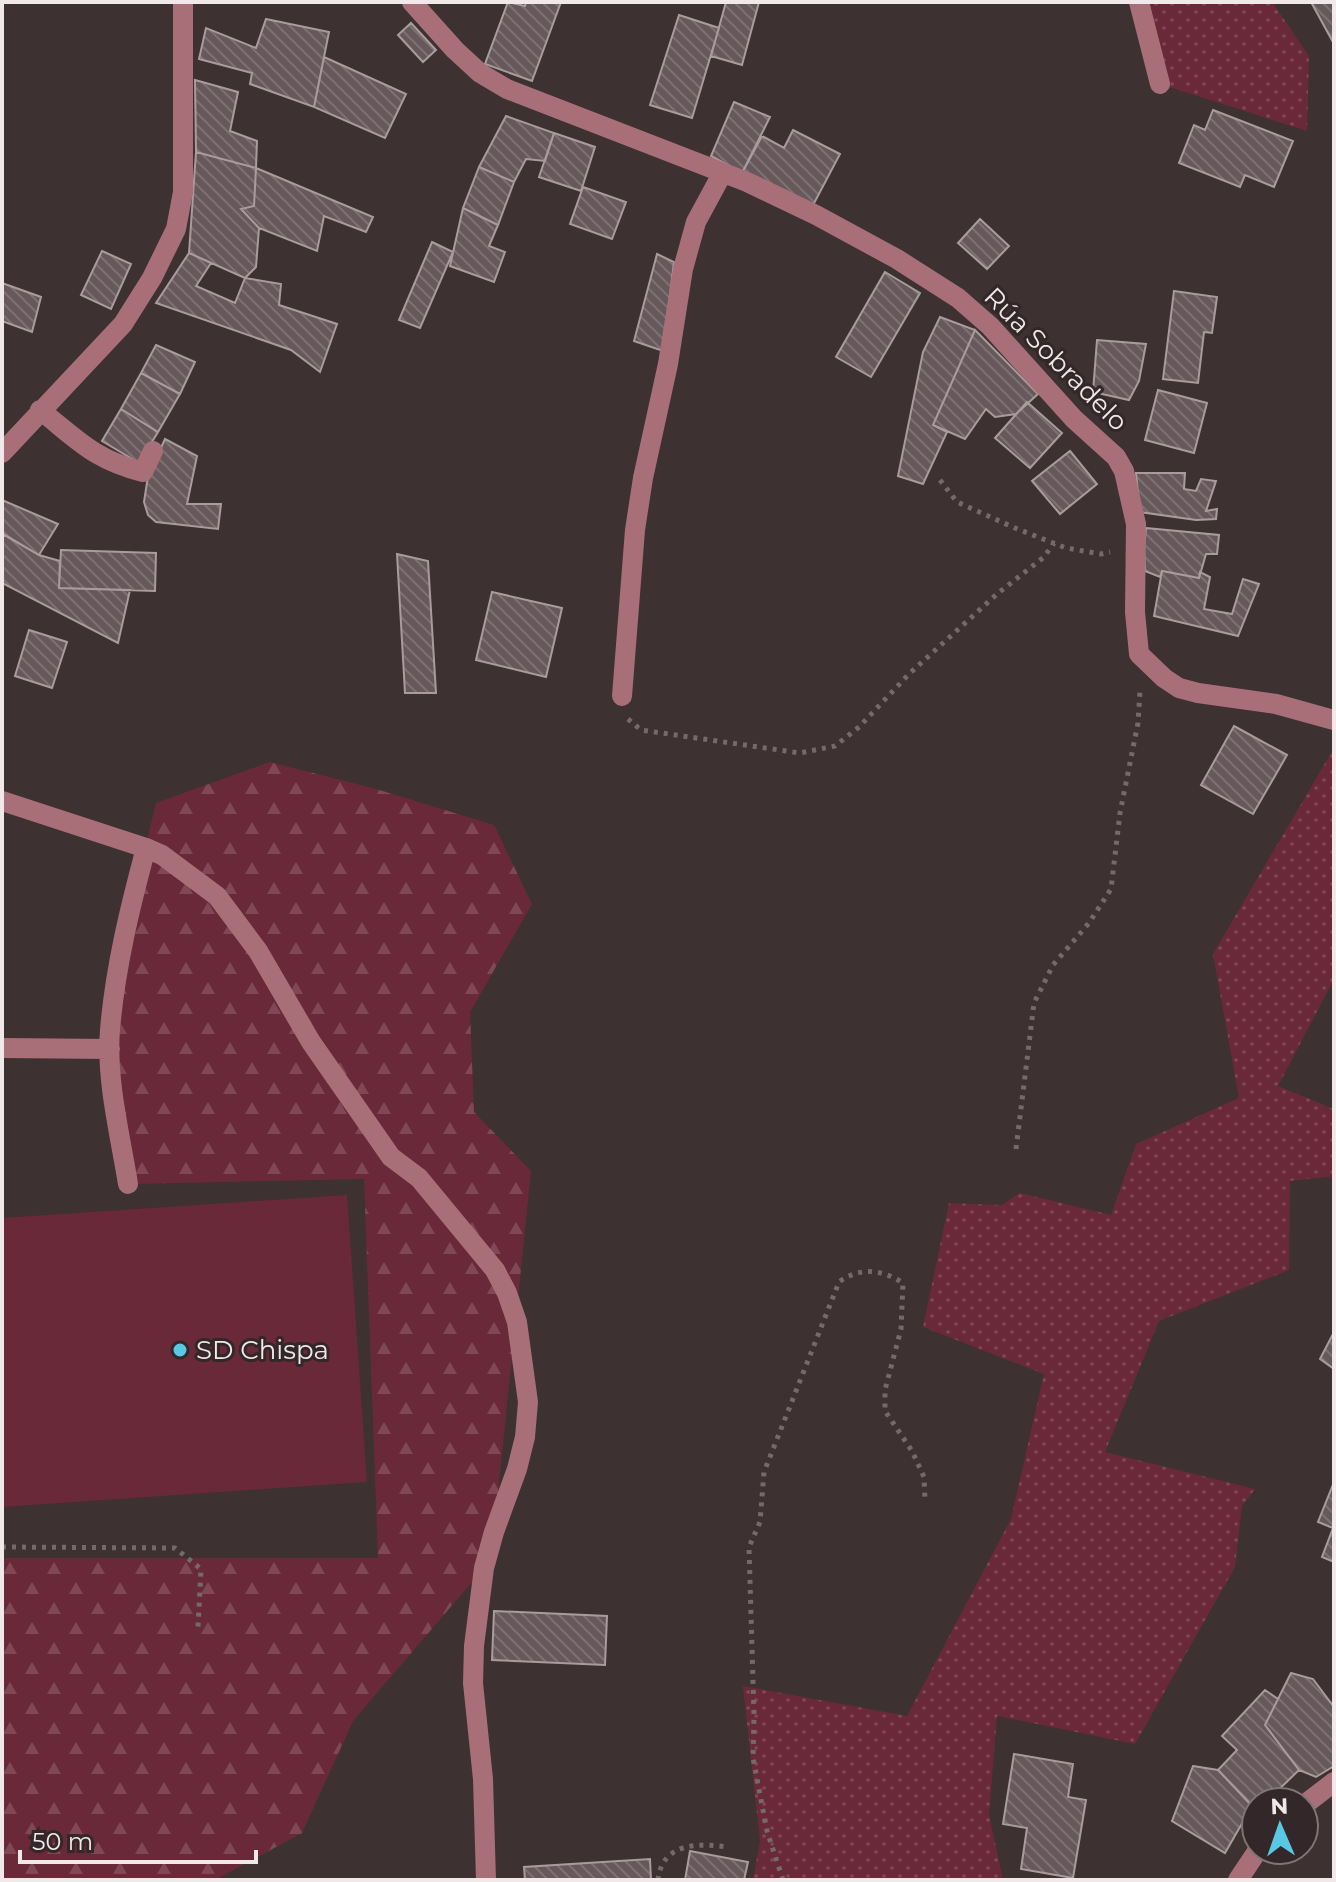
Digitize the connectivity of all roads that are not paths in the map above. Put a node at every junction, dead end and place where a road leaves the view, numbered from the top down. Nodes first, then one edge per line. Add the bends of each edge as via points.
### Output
1 (183, 2) edge
2 (412, 2) edge
3 (1139, 2) edge
4 (1160, 84) dead end
5 (722, 174) junction
6 (40, 410) junction
7 (153, 451) dead end
8 (2, 453) edge
9 (622, 696) road end
10 (1334, 720) edge
11 (2, 801) edge
12 (146, 848) junction
13 (2, 1048) edge
14 (110, 1049) junction
15 (128, 1184) dead end
16 (486, 1880) edge

1 - 6 street via 183,192 176,229 123,324
2 - 5 street, Rúa Sobradelo via 480,73 507,89
3 - 4 street
5 - 9 street via 696,222 683,269 635,530
5 - 10 street, Rúa Sobradelo via 816,215 958,298 1116,457 1136,524 1139,654 1164,678 1198,693 1276,704
6 - 7 street via 90,452 128,468 143,472
6 - 8 street
11 - 12 street
12 - 14 street via 128,919
12 - 16 street via 217,896 382,1146 427,1187 495,1270 517,1322 528,1402 525,1437 484,1568 474,1646
13 - 14 street
14 - 15 street

